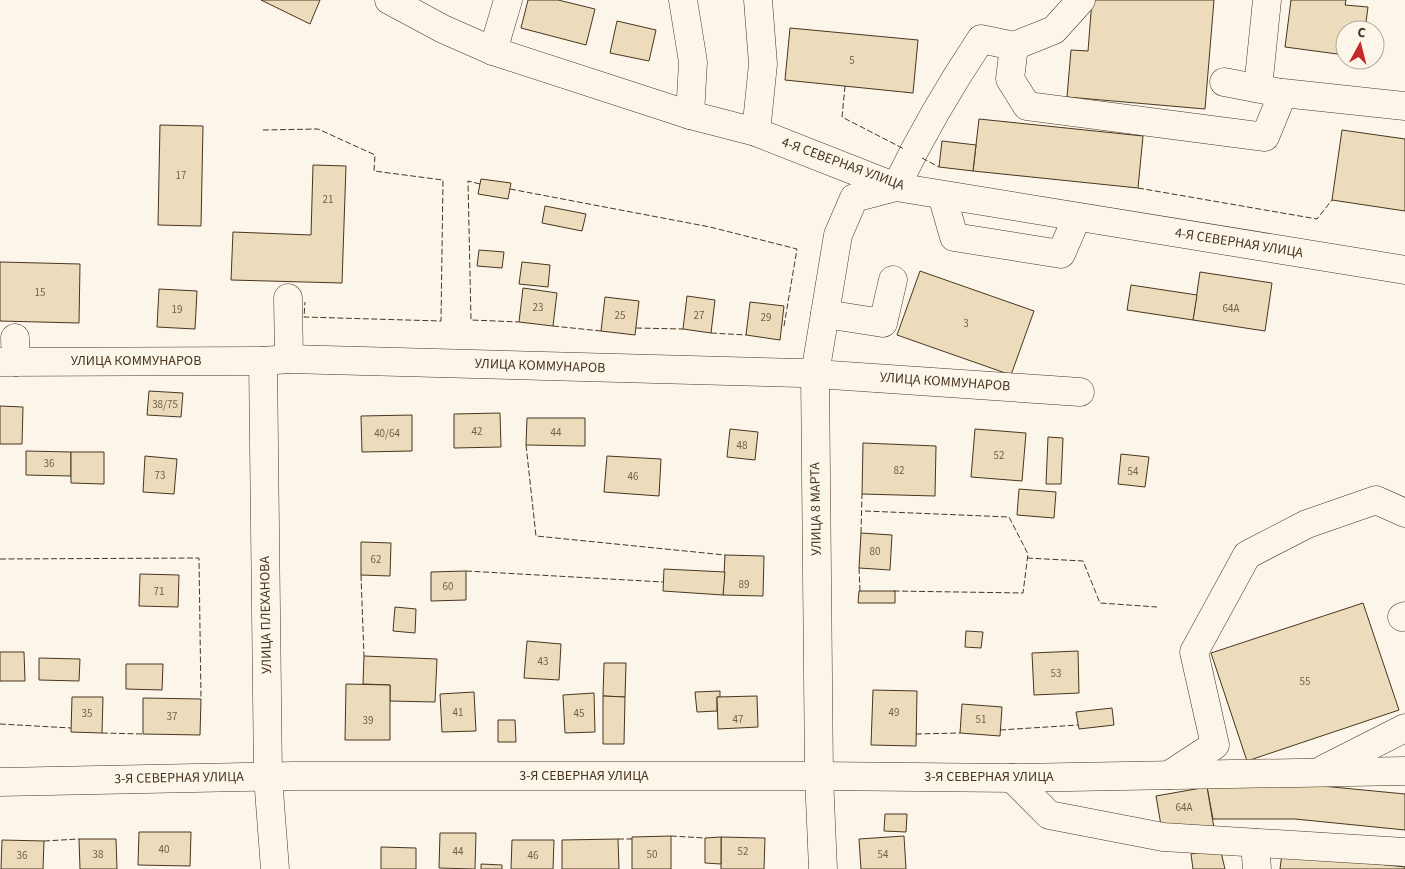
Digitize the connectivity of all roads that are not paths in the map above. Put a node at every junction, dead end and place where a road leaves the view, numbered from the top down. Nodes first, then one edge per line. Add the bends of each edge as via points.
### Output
1 (389, 0) edge
2 (508, 0) edge
3 (683, 0) edge
4 (758, 0) edge
5 (1081, 0) edge
6 (1267, 0) edge
7 (1014, 46) junction
8 (493, 51) junction
9 (1224, 82) dead end
10 (1270, 91) junction
11 (1405, 106) edge
12 (690, 115) junction
13 (756, 132) junction
14 (835, 163) junction
15 (896, 187) junction
16 (942, 195) junction
17 (854, 198) junction
18 (1077, 217) junction
19 (1405, 270) edge
20 (893, 280) dead end
21 (288, 298) dead end
22 (825, 314) junction
23 (10, 354) edge
24 (276, 360) junction
25 (815, 374) junction
26 (1080, 392) dead end
27 (1405, 513) edge
28 (1405, 728) edge
29 (1318, 772) junction
30 (1405, 772) edge
31 (1169, 775) junction
32 (268, 776) junction
33 (819, 776) junction
34 (1012, 778) junction
35 (0, 782) edge
36 (1405, 852) edge
37 (1256, 856) edge
38 (274, 869) edge
39 (823, 869) edge

1 - 8 street, 4-Я СЕВЕРНАЯ УЛИЦА via 442,29
2 - 8 street
3 - 12 street via 693,62
4 - 13 street via 763,64
5 - 7 street via 1054,30
6 - 10 street
7 - 10 street via 1010,79 1027,106 1265,138
7 - 15 street via 981,39 916,145
8 - 12 street, 4-Я СЕВЕРНАЯ УЛИЦА
9 - 10 street
10 - 11 street
12 - 13 street, 4-Я СЕВЕРНАЯ УЛИЦА
13 - 14 street, 4-Я СЕВЕРНАЯ УЛИЦА
14 - 15 street, 4-Я СЕВЕРНАЯ УЛИЦА
14 - 17 street
15 - 16 street, 4-Я СЕВЕРНАЯ УЛИЦА
15 - 17 street
16 - 18 street, 4-Я СЕВЕРНАЯ УЛИЦА
16 - 18 street via 954,237 1061,254
17 - 22 street, УЛИЦА 8 МАРТА via 838,235
18 - 19 street, 4-Я СЕВЕРНАЯ УЛИЦА
20 - 22 street via 883,323
21 - 24 street, УЛИЦА ПЛЕХАНОВА
22 - 25 street, УЛИЦА 8 МАРТА
23 - 24 street, УЛИЦА КОММУНАРОВ
24 - 25 street, УЛИЦА КОММУНАРОВ
24 - 32 street, УЛИЦА ПЛЕХАНОВА
25 - 26 street, УЛИЦА КОММУНАРОВ
25 - 33 street, УЛИЦА 8 МАРТА
27 - 31 street via 1376,500 1307,524 1247,555 1194,652 1215,745
28 - 29 street
29 - 30 street, 3-Я СЕВЕРНАЯ УЛИЦА
29 - 31 street, 3-Я СЕВЕРНАЯ УЛИЦА
31 - 34 street, 3-Я СЕВЕРНАЯ УЛИЦА
32 - 33 street, 3-Я СЕВЕРНАЯ УЛИЦА
32 - 35 street, 3-Я СЕВЕРНАЯ УЛИЦА
32 - 38 street, УЛИЦА ПЛЕХАНОВА
33 - 34 street, 3-Я СЕВЕРНАЯ УЛИЦА
33 - 39 street, УЛИЦА 8 МАРТА
34 - 37 street via 1049,815
36 - 37 street

